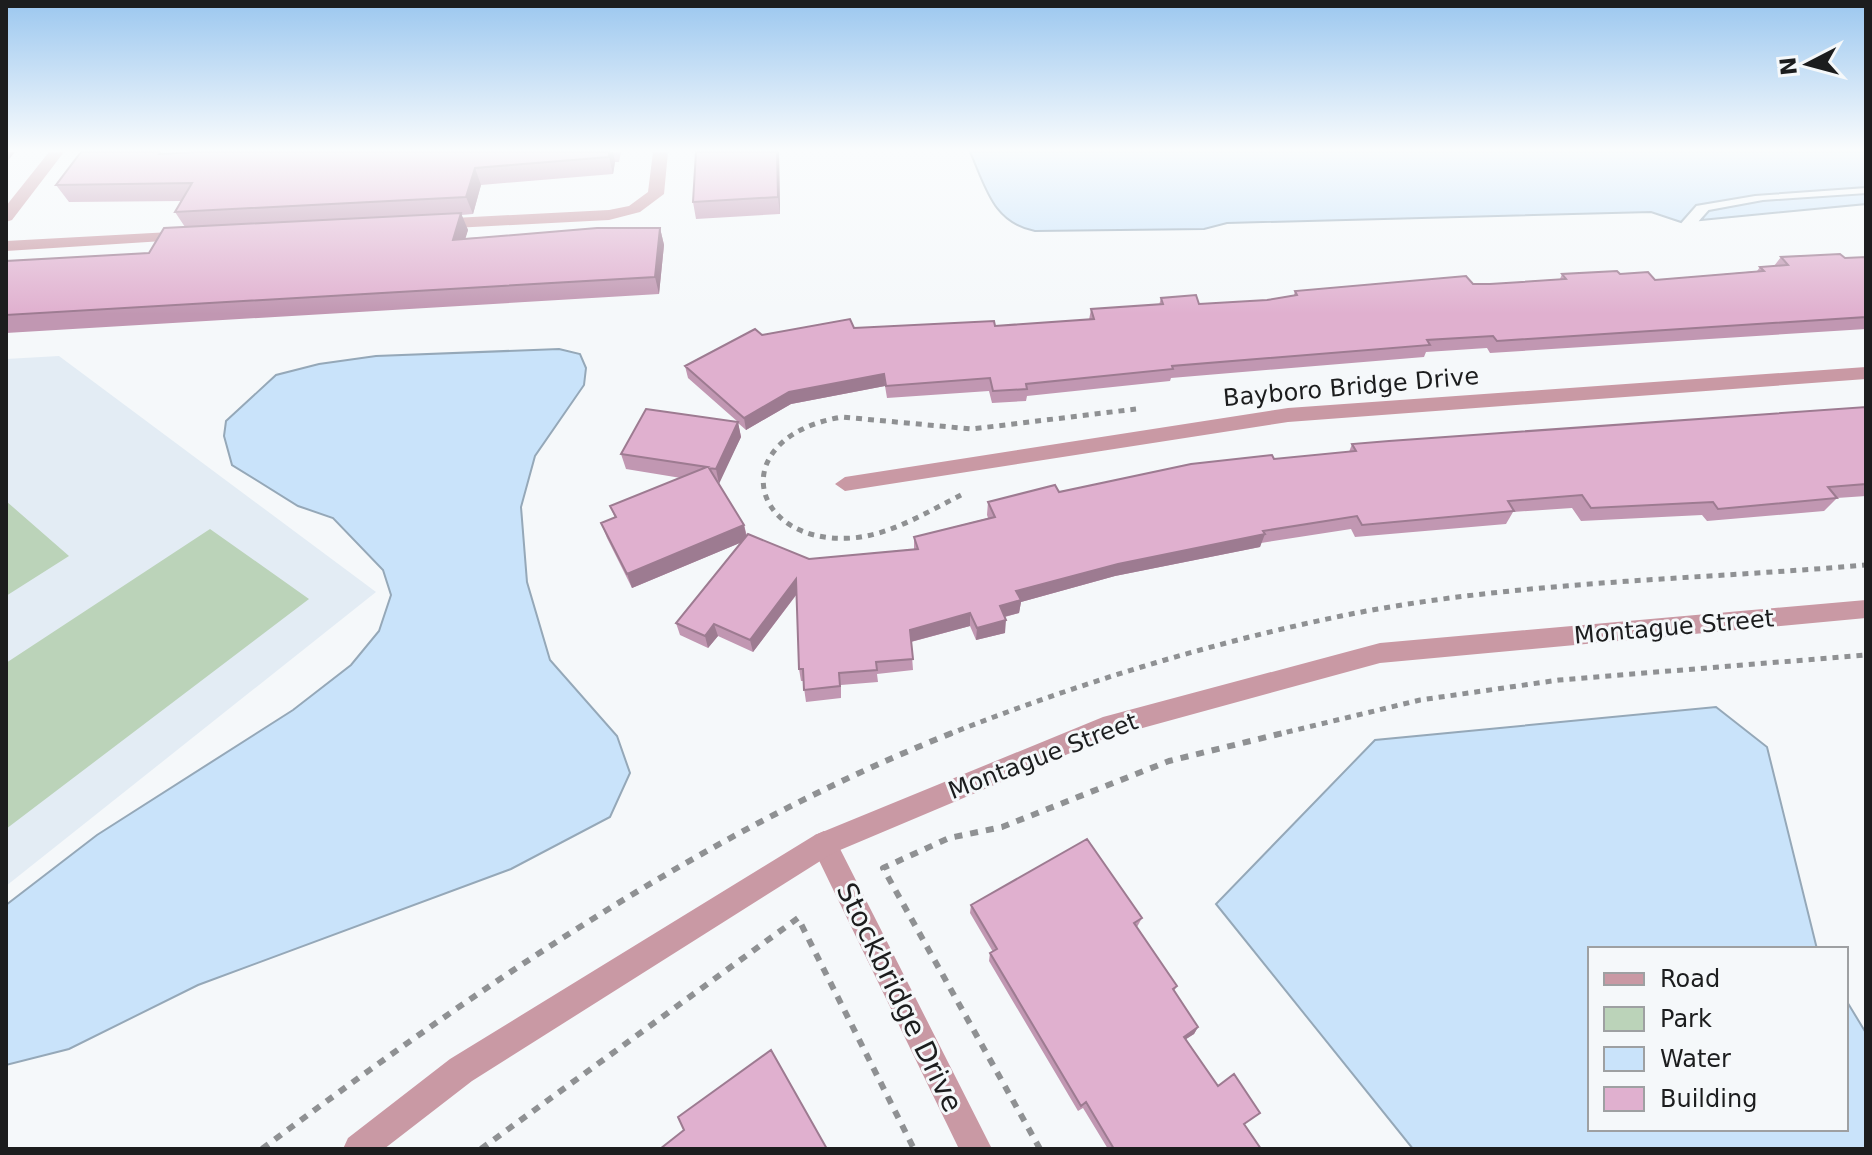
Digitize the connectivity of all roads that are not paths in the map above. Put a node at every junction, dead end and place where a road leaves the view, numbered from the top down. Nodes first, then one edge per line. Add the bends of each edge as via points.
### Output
1 (639, 206) edge
2 (418, 225) edge
3 (212, 235) edge
4 (6, 246) edge
5 (1866, 373) edge
6 (845, 484) dead end
7 (1866, 609) edge
8 (824, 844) junction
9 (359, 1149) edge
10 (976, 1149) edge

1 - 2 street via 609,215
3 - 4 street
5 - 6 street, Bayboro Bridge Drive via 1288,415
7 - 8 street, Montague Street via 1380,653 1103,728
8 - 9 street, Montague Street via 461,1070
8 - 10 street, Stockbridge Drive

